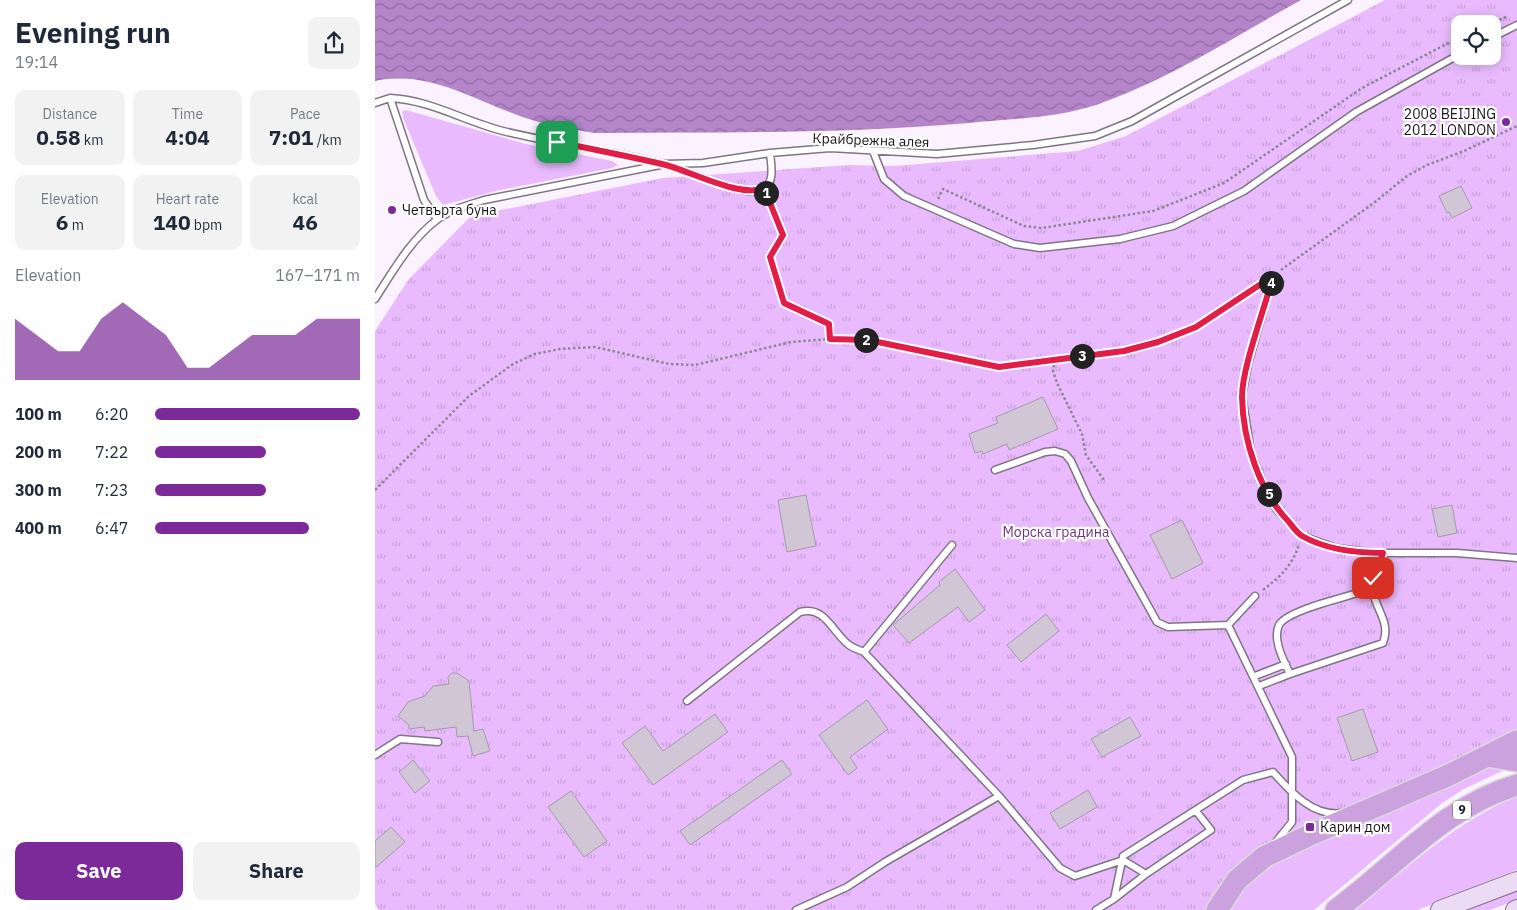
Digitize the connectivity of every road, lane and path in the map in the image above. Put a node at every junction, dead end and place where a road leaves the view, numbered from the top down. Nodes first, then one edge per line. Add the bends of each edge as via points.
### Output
1 (1348, 0) edge
2 (1517, 25) edge
3 (1501, 33) edge
4 (1451, 42) edge
5 (1451, 59) edge
6 (390, 98) junction
7 (375, 103) edge
8 (1517, 126) edge
9 (873, 151) junction
10 (770, 153) junction
11 (665, 164) junction
12 (764, 188) junction
13 (934, 209) junction
14 (437, 219) junction
15 (1273, 276) junction
16 (375, 298) edge
17 (830, 339) junction
18 (1055, 360) junction
19 (995, 470) dead end
20 (1104, 480) dead end
21 (375, 490) edge
22 (1302, 536) junction
23 (952, 545) dead end
24 (1383, 553) junction
25 (1517, 558) edge
26 (1373, 592) junction
27 (1255, 596) joint
28 (1228, 624) junction
29 (864, 652) junction
30 (1286, 664) junction
31 (1290, 674) junction
32 (1255, 676) junction
33 (1259, 686) junction
34 (687, 701) dead end
35 (1517, 741) edge
36 (438, 742) dead end
37 (375, 755) edge
38 (1487, 756) junction
39 (1517, 761) edge
40 (1517, 785) edge
41 (1294, 795) junction
42 (999, 796) junction
43 (1369, 809) junction
44 (1196, 811) junction
45 (1264, 857) junction
46 (1123, 860) junction
47 (1145, 874) junction
48 (1517, 881) edge
49 (1114, 899) junction
50 (796, 910) edge
51 (1096, 910) edge
52 (1217, 910) edge
53 (1336, 910) edge
54 (1439, 910) edge

1 - 9 lane, Крайбрежна алея via 1132,121 1095,136 937,154
2 - 3 lane
4 - 13 path via 1362,88 1225,183 1153,211 1042,228 1024,226 943,189
5 - 13 lane via 1356,112 1244,191 1173,226 1121,238 1030,248 1013,244
6 - 7 lane
6 - 11 lane via 429,104 501,130
6 - 14 lane via 424,200
8 - 15 path via 1427,164 1407,176
9 - 10 lane, Крайбрежна алея via 830,148
9 - 13 lane via 884,179 892,187
10 - 11 lane, Крайбрежна алея via 703,163
10 - 12 lane via 772,174
11 - 12 lane via 730,186 753,191
11 - 14 lane, Крайбрежна алея via 484,200 455,209
12 - 17 path via 783,235 770,257 784,303 829,324
14 - 16 lane, Крайбрежна алея via 407,251
15 - 18 path via 1196,327 1158,342 1124,351
15 - 22 lane via 1242,396 1251,454 1261,481 1277,510
17 - 18 path via 868,340 999,367
17 - 21 path via 791,342 695,365 669,364 595,347 535,354 513,364 469,396
18 - 20 path via 1053,371 1082,434 1088,461
19 - 28 lane via 1045,452 1065,454 1157,622 1168,627
22 - 24 lane via 1336,548
22 - 27 path via 1294,560
23 - 29 lane
24 - 25 lane via 1457,553
24 - 26 lane via 1373,578
26 - 30 lane via 1365,591 1290,615 1279,625 1277,638
26 - 31 lane via 1387,633 1383,643
27 - 28 lane
28 - 32 lane
29 - 34 lane via 849,645 820,613 800,612
29 - 42 lane
30 - 31 lane
30 - 32 lane
31 - 33 lane
32 - 33 lane
33 - 41 lane via 1293,757
35 - 38 highway
36 - 37 lane via 400,739
38 - 39 highway
38 - 43 highway
40 - 53 highway, 9 via 1491,794 1447,819
41 - 43 lane via 1318,810 1336,814
41 - 44 lane via 1273,772 1243,780
41 - 45 lane via 1292,822
42 - 46 lane via 1068,874 1082,874
42 - 50 lane via 847,887
43 - 45 highway
44 - 46 lane via 1123,856
44 - 47 lane via 1211,830
45 - 52 highway via 1237,880
46 - 47 lane
46 - 49 lane
47 - 49 lane
48 - 54 main road
49 - 51 lane

